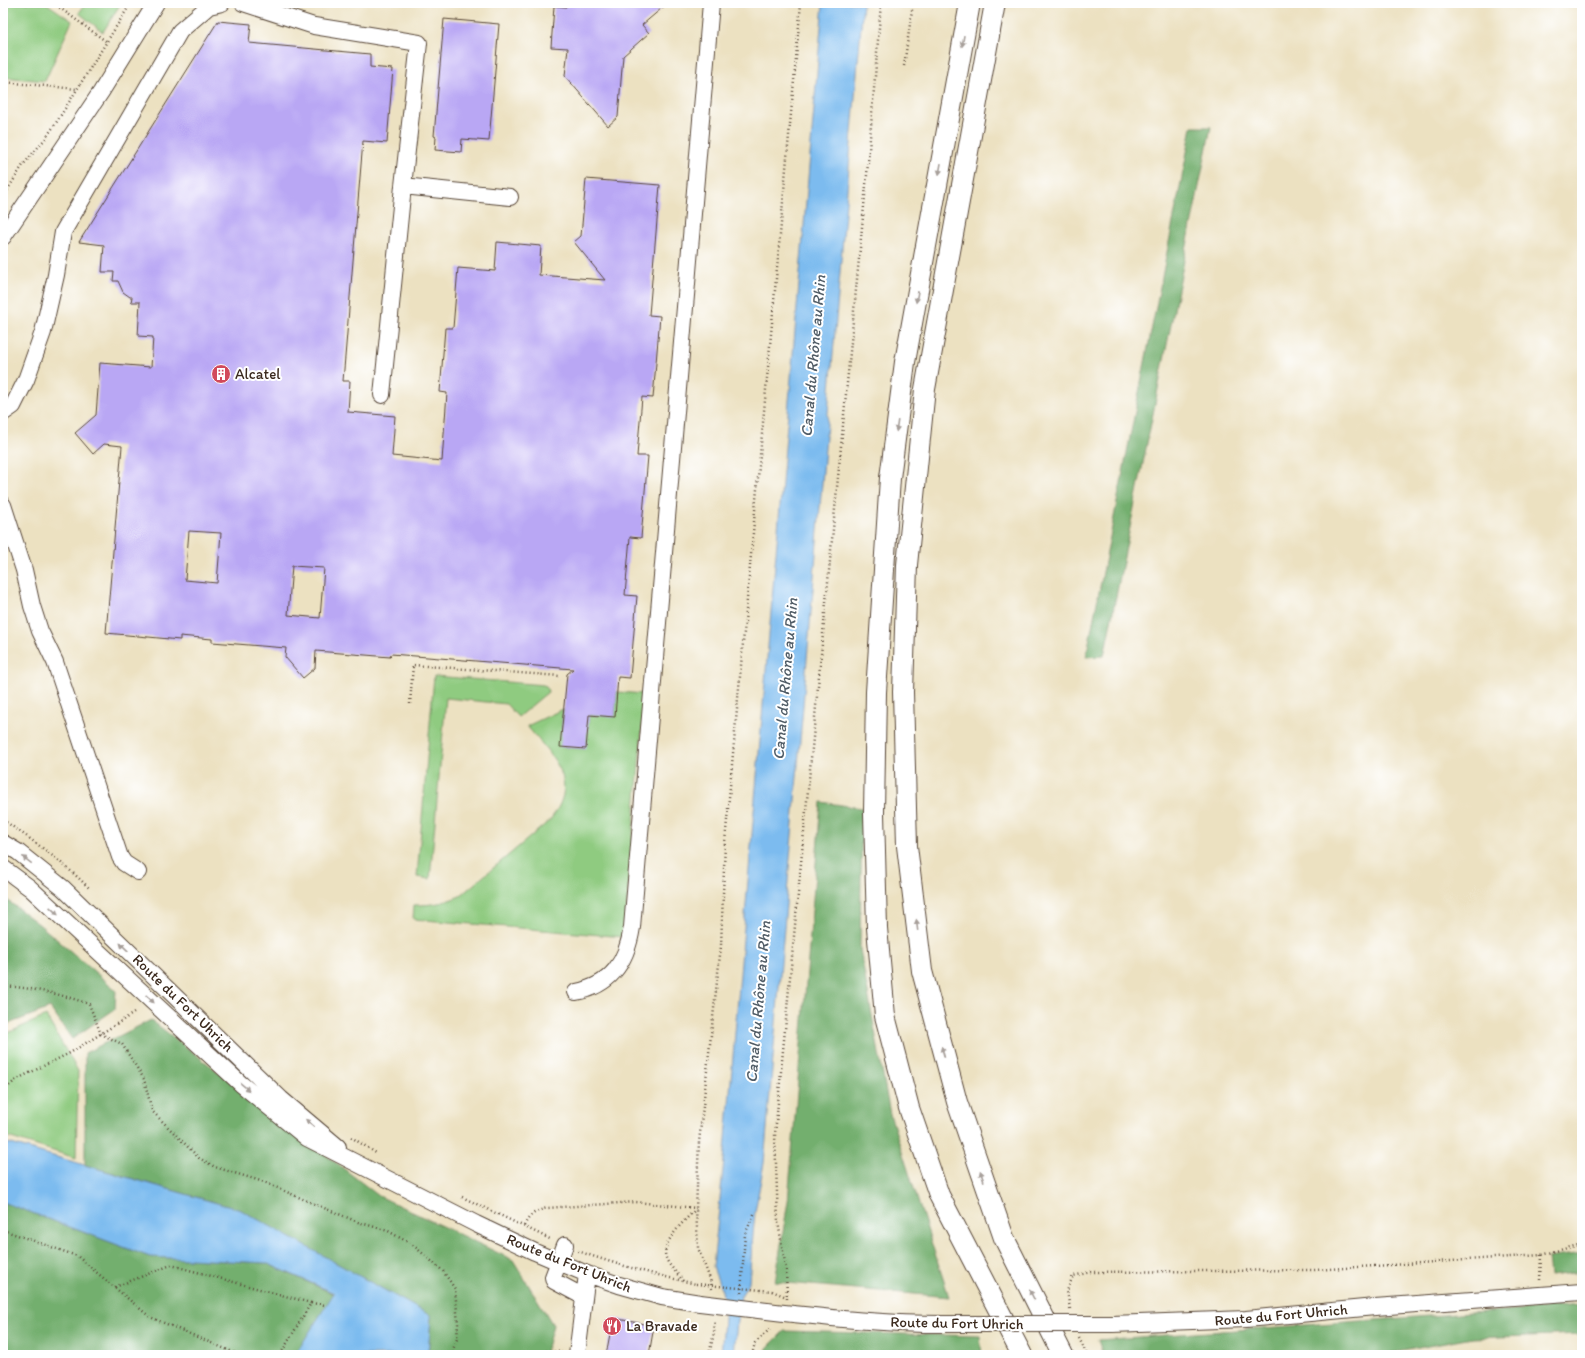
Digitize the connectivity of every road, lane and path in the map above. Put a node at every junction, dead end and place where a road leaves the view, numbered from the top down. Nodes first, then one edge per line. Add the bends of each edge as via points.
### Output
1 (52, 3) edge
2 (131, 3) edge
3 (156, 3) edge
4 (222, 3) edge
5 (242, 3) edge
6 (711, 3) edge
7 (801, 3) edge
8 (881, 3) edge
9 (913, 3) edge
10 (970, 3) edge
11 (995, 3) edge
12 (107, 42) junction
13 (904, 66) dead end
14 (3, 82) edge
15 (77, 89) junction
16 (403, 186) junction
17 (3, 197) edge
18 (510, 197) dead end
19 (3, 236) edge
20 (382, 396) dead end
21 (4, 413) edge
22 (3, 505) edge
23 (560, 676) dead end
24 (410, 704) dead end
25 (3, 820) edge
26 (3, 843) edge
27 (3, 868) edge
28 (138, 872) dead end
29 (92, 891) dead end
30 (3, 986) edge
31 (576, 992) dead end
32 (134, 1013) dead end
33 (101, 1034) junction
34 (3, 1091) edge
35 (346, 1134) dead end
36 (378, 1155) dead end
37 (361, 1166) junction
38 (456, 1194) dead end
39 (696, 1208) junction
40 (755, 1212) dead end
41 (524, 1226) junction
42 (3, 1230) edge
43 (1582, 1244) edge
44 (565, 1246) junction
45 (1541, 1255) junction
46 (559, 1262) junction
47 (587, 1274) junction
48 (683, 1281) junction
49 (1540, 1281) dead end
50 (116, 1287) junction
51 (772, 1291) dead end
52 (1582, 1292) edge
53 (741, 1296) dead end
54 (584, 1297) junction
55 (706, 1299) junction
56 (311, 1303) junction
57 (1068, 1303) dead end
58 (325, 1305) dead end
59 (785, 1313) junction
60 (715, 1318) dead end
61 (1082, 1347) dead end
62 (577, 1354) edge
63 (234, 1355) edge
64 (280, 1355) edge
65 (451, 1355) edge
66 (539, 1355) edge
67 (708, 1355) edge
68 (752, 1355) edge
69 (1022, 1355) edge
70 (1063, 1355) edge
71 (1086, 1355) edge

1 - 12 path
2 - 12 path
3 - 19 street via 101,92
4 - 21 street via 209,6 180,31 63,232 43,332 26,380 13,406
5 - 16 street via 314,26 419,44
6 - 31 street via 632,927 629,947 616,970 595,986
7 - 39 path via 725,842 721,946 699,1142
8 - 59 path via 775,1134 778,1222 786,1269
9 - 13 path
10 -> 69 main road via 905,362 890,478 876,692 874,813 877,928 885,1016 909,1108 939,1196
70 -> 11 main road via 1004,1238 956,1102 922,971 907,846 903,692 907,565 923,404
12 - 15 path
14 - 15 path
15 - 17 path
16 - 18 street
16 - 20 street
22 - 28 street via 40,631 55,662 120,857 124,863
23 - 24 path via 413,665
25 - 29 path via 70,869
37 -> 26 street, Route du Fort Uhrich via 281,1099 63,888
27 -> 37 street, Route du Fort Uhrich via 30,888 241,1084 307,1138
30 - 33 path via 26,987 90,1004
32 - 33 path
33 - 34 path via 70,1053 17,1079
33 - 65 path via 122,1044 144,1079 152,1111 199,1158 215,1167 264,1182 358,1222 388,1230 413,1245 443,1271 455,1289 458,1324 457,1339
35 - 36 path
37 - 46 street, Route du Fort Uhrich via 476,1224
38 - 41 path
39 - 41 path via 636,1202 547,1208 530,1215
39 - 48 path via 676,1230 665,1248 666,1258
39 - 55 path via 698,1248 710,1279
40 - 53 path via 745,1234
41 - 44 path
42 - 50 path via 77,1256
43 - 45 path
44 - 46 street
44 - 48 path via 606,1261
45 - 49 path
45 - 57 path via 1314,1270 1091,1272 1073,1276 1067,1291
46 - 47 street, Route du Fort Uhrich
46 - 54 street via 554,1281
47 - 54 street
47 - 55 street, Route du Fort Uhrich via 643,1292
48 - 51 path, bridge
50 - 56 path via 171,1265
50 - 63 path via 150,1317 235,1353
52 - 59 street, Route du Fort Uhrich, bridge via 1246,1319 1112,1324 913,1323
54 - 62 street
55 - 59 street, Route du Fort Uhrich, bridge
56 - 58 path
56 - 64 path
59 - 68 path via 780,1322 755,1343
60 - 67 path
61 - 71 path
62 - 66 path via 545,1352

